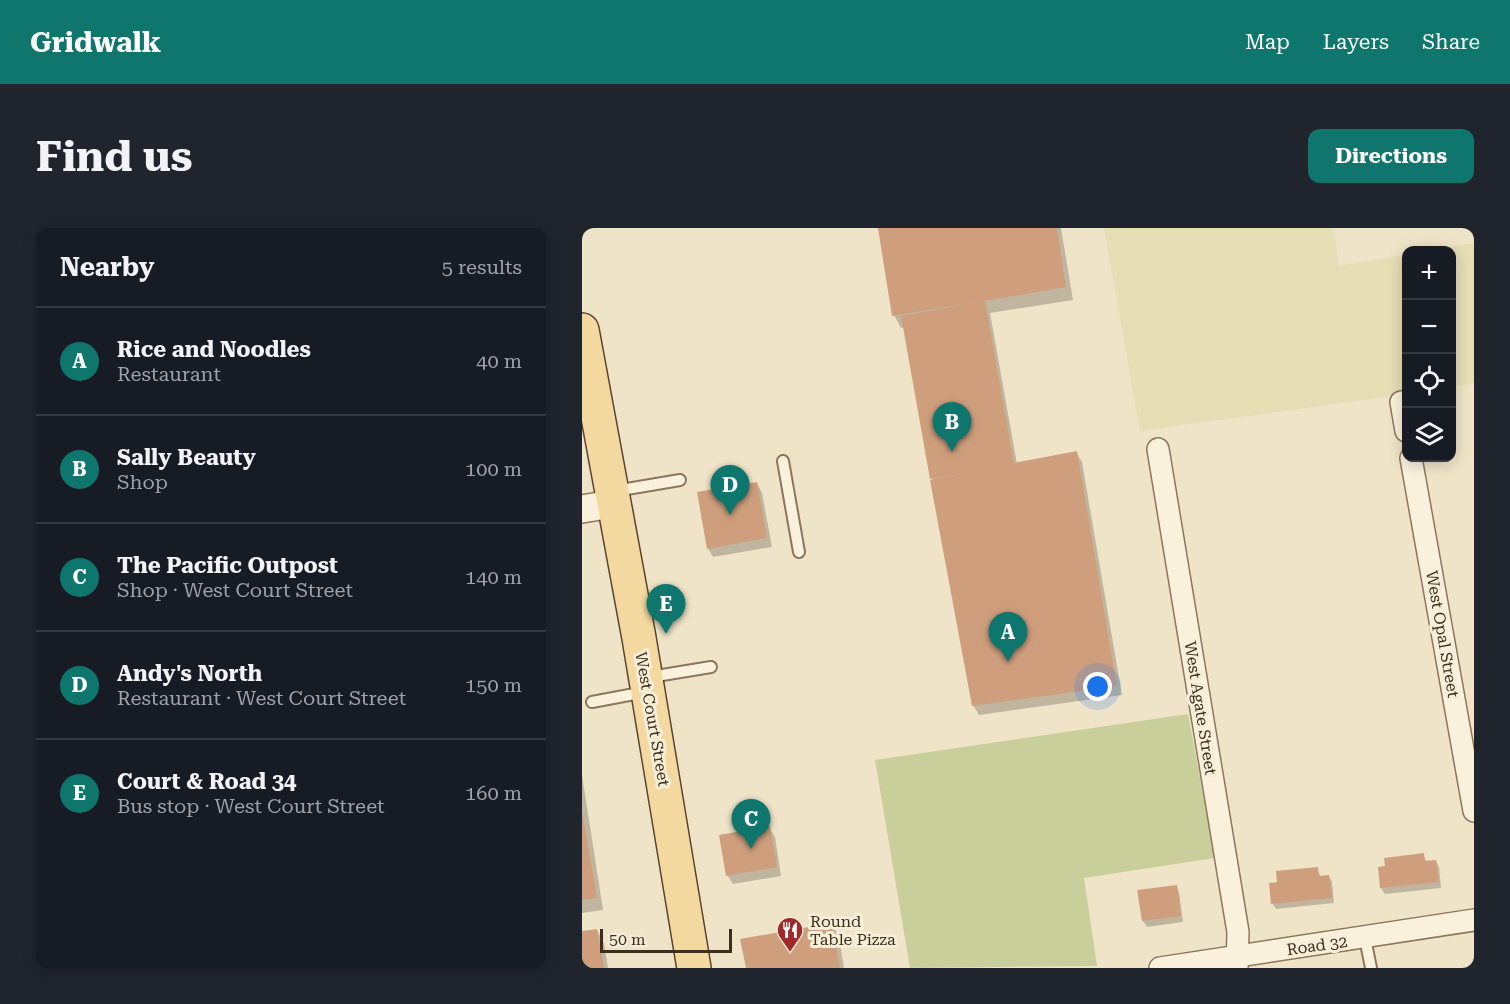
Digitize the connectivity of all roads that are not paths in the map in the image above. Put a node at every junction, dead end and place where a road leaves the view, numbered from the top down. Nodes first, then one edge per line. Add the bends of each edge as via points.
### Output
1 (582, 330) edge
2 (1401, 402) dead end
3 (1402, 408) edge
4 (1158, 449) dead end
5 (783, 461) dead end
6 (1412, 462) edge
7 (680, 480) dead end
8 (601, 502) edge
9 (799, 552) dead end
10 (711, 667) dead end
11 (647, 685) junction
12 (592, 702) dead end
13 (1474, 811) edge
14 (1474, 920) edge
15 (1365, 938) junction
16 (1237, 962) edge
17 (694, 968) edge
18 (1160, 968) edge
19 (1371, 968) edge

1 - 8 main road, West Court Street
2 - 3 street
4 - 16 street, West Agate Street via 1238,932
5 - 9 lane
6 - 13 street, West Opal Street
7 - 8 lane
8 - 11 main road, West Court Street
10 - 11 lane
11 - 12 lane
11 - 17 main road, West Court Street
14 - 15 street, Road 32
15 - 16 street, Road 32
15 - 19 lane
16 - 18 street, Road 32

